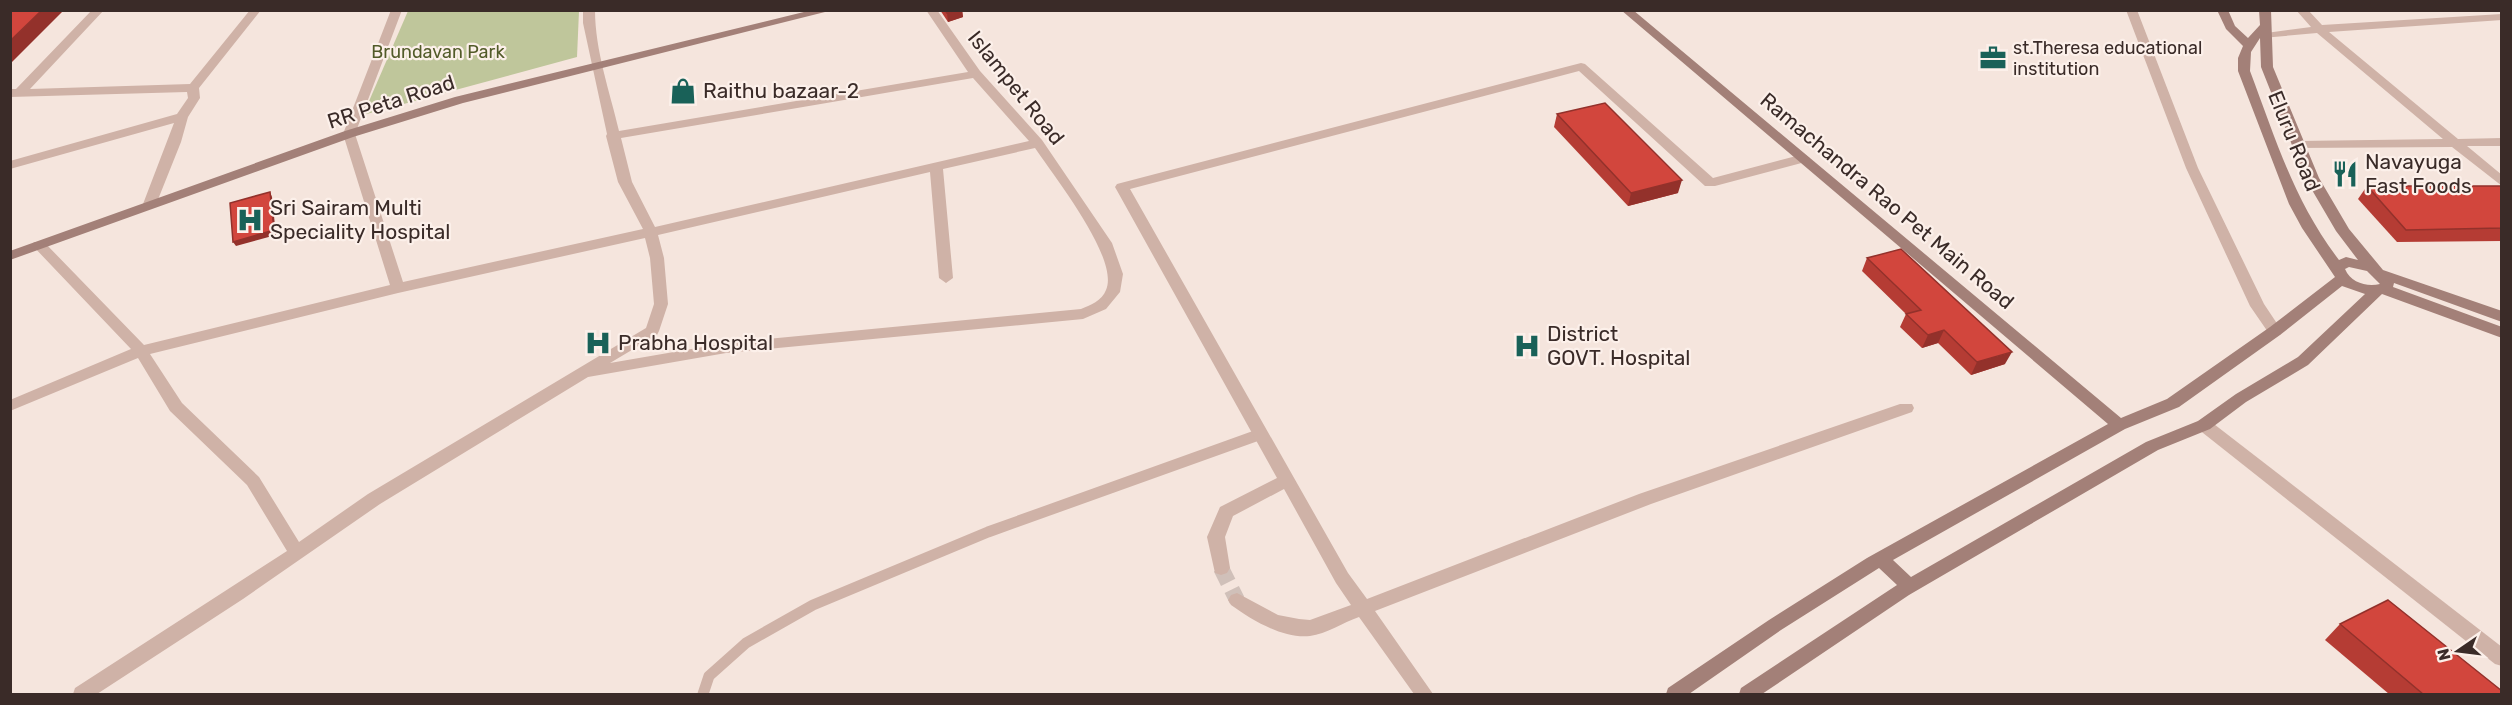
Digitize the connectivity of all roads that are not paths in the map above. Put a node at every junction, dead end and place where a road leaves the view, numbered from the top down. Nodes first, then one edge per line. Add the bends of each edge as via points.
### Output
1 (99, 10) edge
2 (256, 10) edge
3 (397, 10) edge
4 (590, 10) edge
5 (828, 10) edge
6 (932, 10) edge
7 (1626, 10) edge
8 (2131, 10) edge
9 (2222, 10) edge
10 (2265, 10) edge
11 (2301, 10) edge
12 (2468, 10) edge
13 (2502, 17) edge
14 (2480, 19) junction
15 (2319, 29) junction
16 (2265, 32) junction
17 (2248, 45) junction
18 (2242, 61) junction
19 (597, 65) junction
20 (2267, 67) junction
21 (976, 74) junction
22 (193, 88) junction
23 (15, 93) edge
24 (182, 117) junction
25 (349, 134) junction
26 (612, 136) junction
27 (2502, 141) edge
28 (1038, 143) junction
29 (2457, 144) junction
30 (2299, 145) junction
31 (1804, 158) junction
32 (10, 165) edge
33 (936, 167) junction
34 (2502, 182) edge
35 (150, 204) junction
36 (651, 232) junction
37 (39, 245) junction
38 (10, 256) edge
39 (2340, 273) junction
40 (945, 278) dead end
41 (2378, 280) junction
42 (398, 288) junction
43 (2502, 317) edge
44 (2275, 331) junction
45 (2502, 333) edge
46 (141, 351) junction
47 (579, 374) junction
48 (10, 406) edge
49 (1906, 408) dead end
50 (2119, 425) junction
51 (2204, 425) junction
52 (1261, 434) junction
53 (1287, 480) junction
54 (297, 553) junction
55 (1880, 559) junction
56 (1221, 568) tunnel mouth
57 (1910, 586) junction
58 (1237, 600) tunnel mouth
59 (1362, 608) junction
60 (2502, 658) edge
61 (82, 694) edge
62 (703, 694) edge
63 (1424, 694) edge
64 (1675, 694) edge
65 (1748, 694) edge

1 - 23 street
2 - 22 street
3 - 25 street
4 - 19 street
5 - 19 main road, RR Peta Road
6 - 21 street, Islampet Road
7 - 31 main road, Ramachandra Rao Pet Main Road
8 - 44 street via 2192,168 2257,306
9 - 17 main road via 2230,27
10 - 16 main road, Eluru Road
11 - 15 street
12 - 14 street
13 - 14 street
14 - 15 street
15 - 16 street
15 - 29 street
16 - 17 main road
16 - 20 main road, Eluru Road
17 - 18 main road
18 - 20 main road
18 - 39 main road, Eluru Road via 2281,174 2306,225
19 - 25 main road, RR Peta Road via 459,100
19 - 26 street
20 - 30 main road, Eluru Road
21 - 26 street
21 - 28 street, Islampet Road
22 - 23 street
22 - 24 street via 194,98
24 - 32 street
24 - 35 street
25 - 35 main road, RR Peta Road
25 - 42 street
26 - 36 street via 625,182
27 - 29 street
28 - 33 street
28 - 47 street, Islampet Road via 1105,243 1116,274 1113,292 1101,306 1083,314 726,348
29 - 30 street
29 - 34 street
30 - 41 main road, Eluru Road via 2327,205
31 - 50 main road, Ramachandra Rao Pet Main Road
31 - 52 street via 1710,183 1581,67 1122,187
33 - 36 street
33 - 40 street
35 - 37 main road, RR Peta Road
36 - 42 street
36 - 47 street via 661,304 652,331
37 - 38 main road, RR Peta Road
37 - 46 street
39 - 41 main road via 2358,287
39 - 41 main road via 2346,262
39 - 44 main road
41 - 43 main road
41 - 45 main road
41 - 51 main road via 2303,361
42 - 46 street
44 - 50 main road via 2173,403
46 - 48 street
46 - 54 street via 176,407 253,481
47 - 54 street via 374,499
49 - 59 street via 1644,499
50 - 55 main road
51 - 57 main road via 2152,446
51 - 60 street
52 - 53 street
52 - 62 lane via 988,532 813,605 746,643 709,676
53 - 56 street via 1226,512 1215,537
53 - 59 street
54 - 61 street
55 - 57 main road
55 - 64 main road
57 - 65 main road
58 - 59 street via 1262,618 1289,627 1310,628
59 - 63 street

